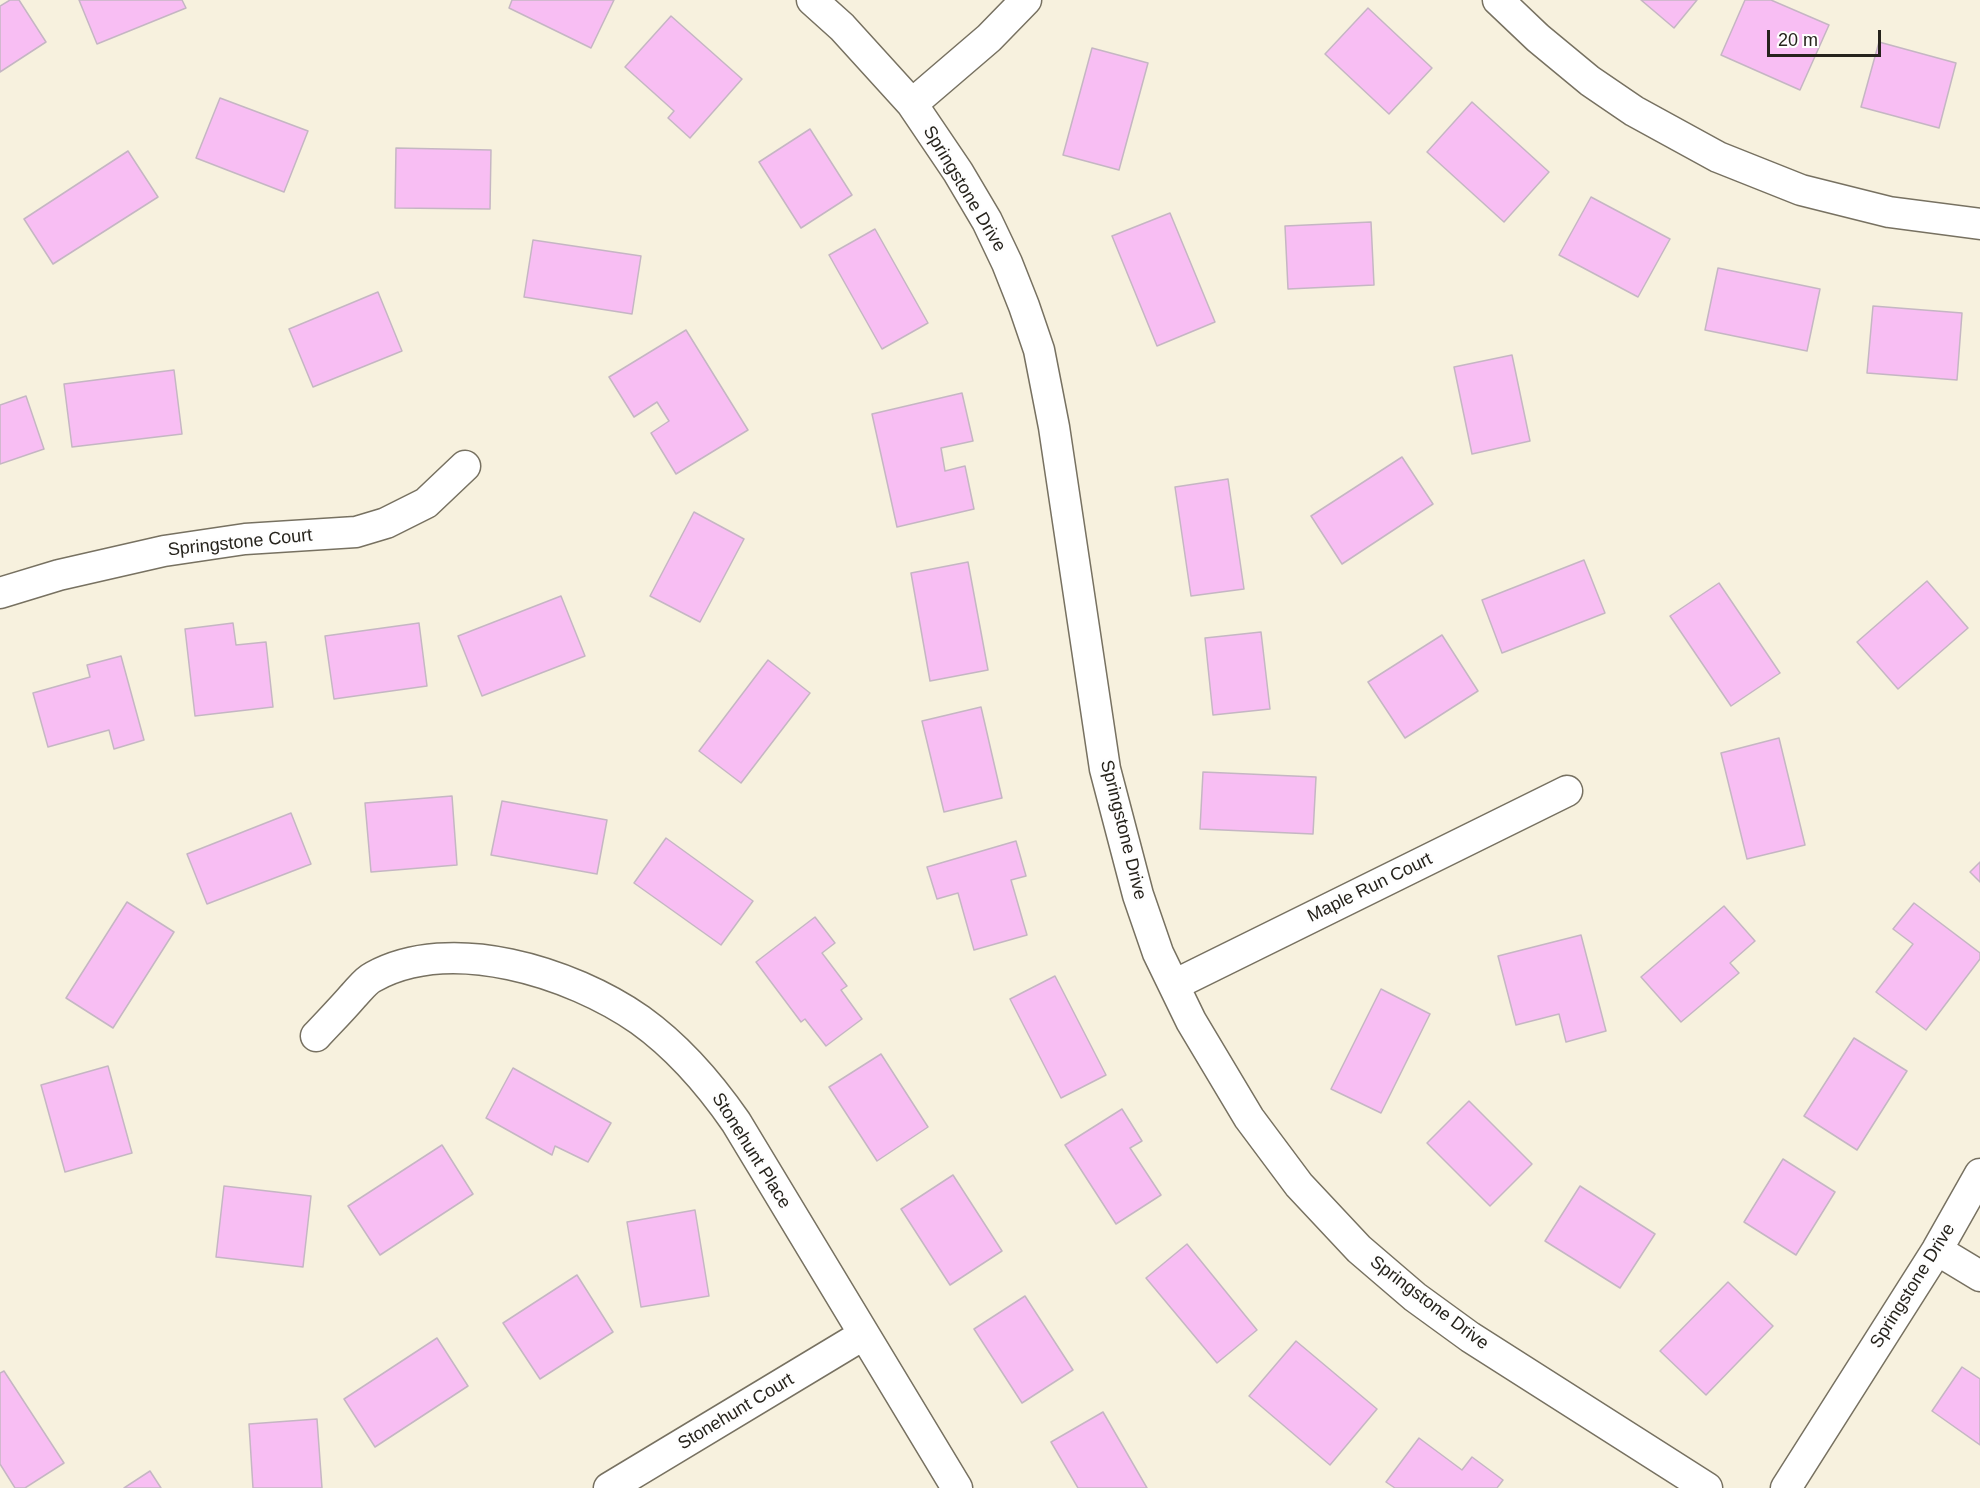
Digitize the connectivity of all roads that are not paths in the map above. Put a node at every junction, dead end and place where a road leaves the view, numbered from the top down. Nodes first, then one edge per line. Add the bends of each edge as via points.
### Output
1 (812, 0) edge
2 (1026, 0) edge
3 (1498, 0) edge
4 (912, 104) junction
5 (1980, 224) edge
6 (465, 466) dead end
7 (0, 593) edge
8 (1567, 791) dead end
9 (1174, 985) junction
10 (316, 1036) dead end
11 (1980, 1174) edge
12 (1937, 1250) junction
13 (1980, 1276) edge
14 (863, 1335) junction
15 (609, 1488) edge
16 (957, 1488) edge
17 (1707, 1488) edge
18 (1786, 1488) edge

1 - 4 street, Springstone Drive
2 - 4 street via 989,38
3 - 5 street via 1590,81 1634,111 1718,157 1801,190 1888,213
4 - 9 street, Springstone Drive via 987,221 1039,350 1105,769 1138,896
6 - 7 street, Springstone Court via 426,503 386,523 356,532 245,539 164,551
8 - 9 street, Maple Run Court
9 - 17 street, Springstone Drive via 1249,1118 1299,1185 1359,1249 1470,1337
10 - 14 street, Stonehunt Place via 370,978 400,965 434,958 522,967 604,998 665,1040 717,1094
11 - 12 street, Springstone Drive
12 - 13 street
12 - 18 street, Springstone Drive
14 - 15 street, Stonehunt Court
14 - 16 street, Stonehunt Place

